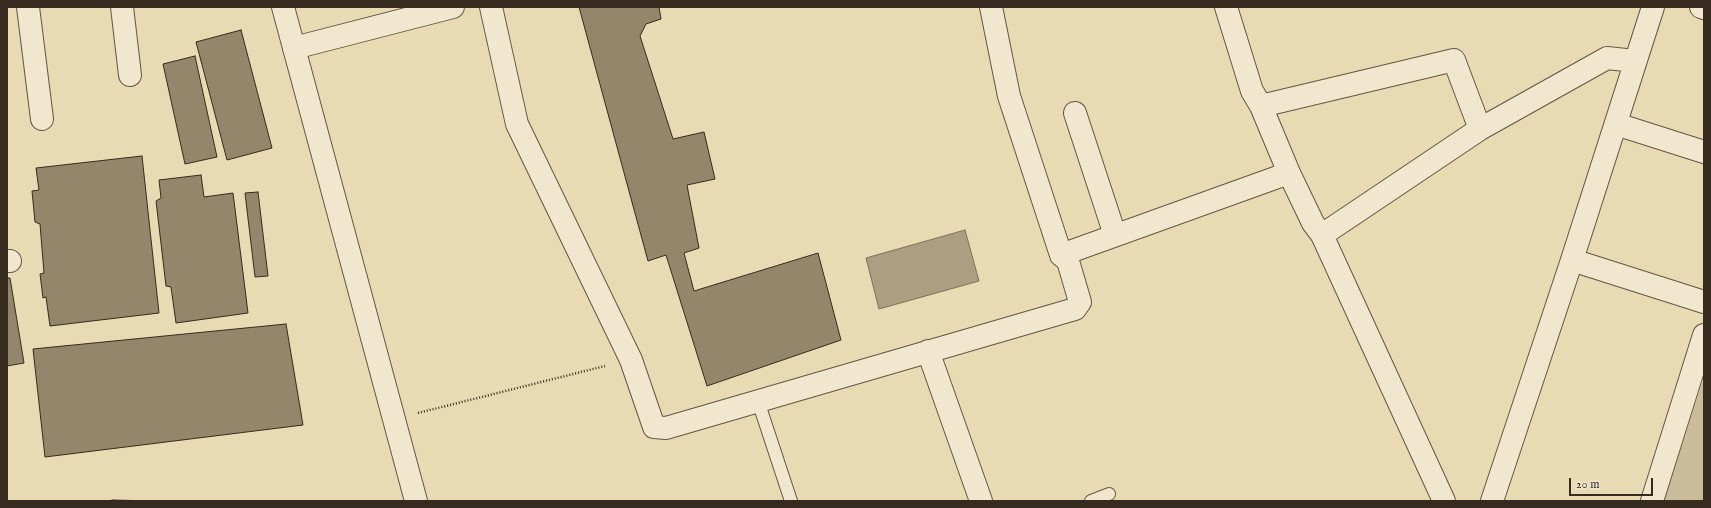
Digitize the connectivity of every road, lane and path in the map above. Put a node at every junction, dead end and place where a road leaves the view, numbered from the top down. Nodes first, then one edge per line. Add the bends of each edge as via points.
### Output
1 (28, 7) edge
2 (122, 7) edge
3 (283, 7) edge
4 (453, 7) edge
5 (491, 7) edge
6 (991, 7) edge
7 (1226, 7) edge
8 (1653, 7) edge
9 (1701, 7) edge
10 (1704, 8) edge
11 (294, 48) junction
12 (1635, 61) junction
13 (130, 75) dead end
14 (1261, 106) junction
15 (1075, 113) dead end
16 (42, 119) dead end
17 (1616, 124) junction
18 (1480, 129) junction
19 (1704, 152) edge
20 (1289, 173) junction
21 (1115, 235) junction
22 (1322, 235) junction
23 (1061, 255) junction
24 (1572, 260) junction
25 (1704, 302) edge
26 (1704, 335) edge
27 (928, 352) junction
28 (631, 360) junction
29 (758, 401) junction
30 (394, 419) junction
31 (1108, 494) dead end
32 (416, 501) edge
33 (791, 501) edge
34 (981, 501) edge
35 (1091, 501) edge
36 (1444, 501) edge
37 (1492, 501) edge
38 (1652, 501) edge

1 - 16 street
2 - 13 street
3 - 11 street
4 - 11 street
5 - 28 street via 517,124
6 - 23 street via 1009,96
7 - 14 street via 1252,91
8 - 12 street
9 - 10 street
11 - 30 street
12 - 17 street
12 - 18 street via 1607,58
14 - 18 street via 1454,60
14 - 20 street
15 - 21 street
17 - 19 street
17 - 24 street
18 - 22 street
20 - 21 street
20 - 22 street via 1313,223
21 - 23 street
22 - 36 street
23 - 27 street via 1068,261 1080,302 1075,309
24 - 25 street
24 - 37 street
26 - 38 street
27 - 29 street
27 - 34 street
28 - 29 street via 654,427 666,428
28 - 30 path
29 - 33 lane
30 - 32 street
31 - 35 lane

